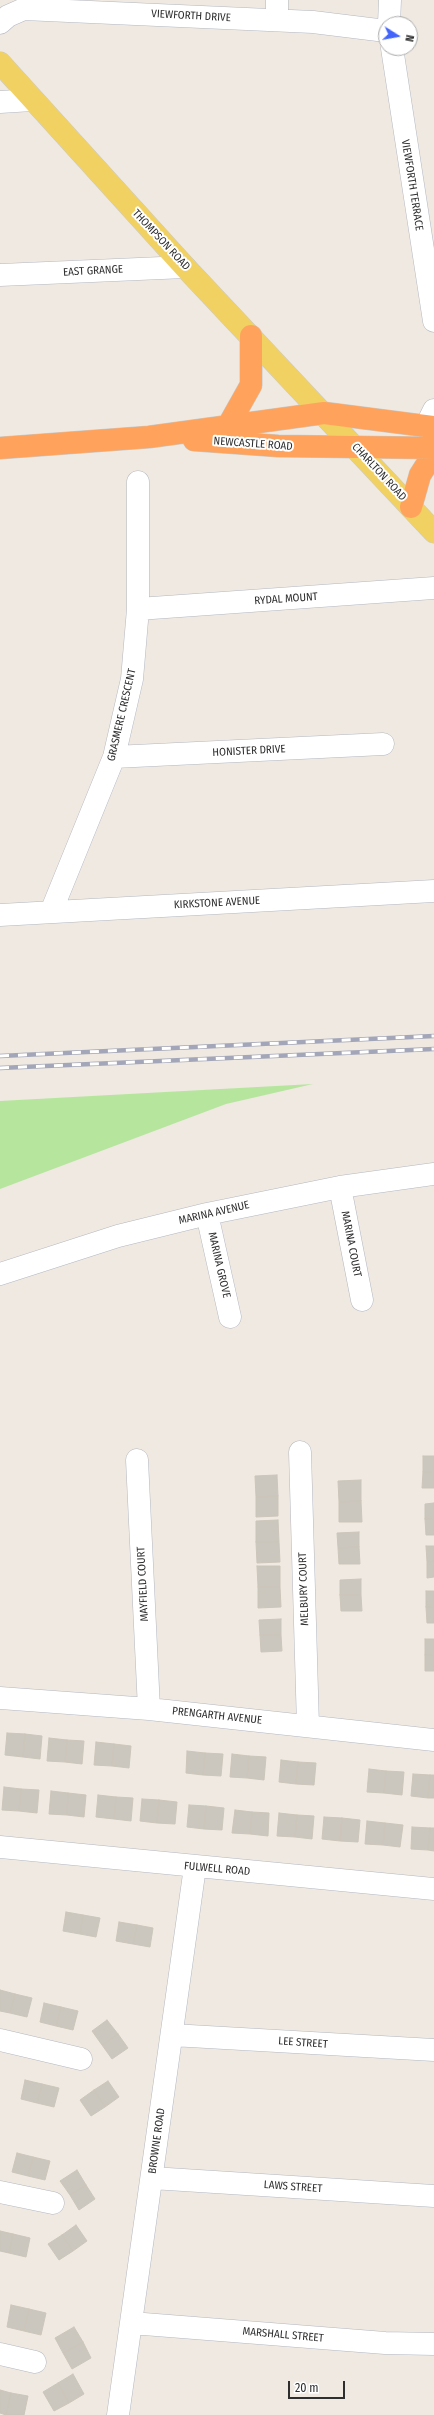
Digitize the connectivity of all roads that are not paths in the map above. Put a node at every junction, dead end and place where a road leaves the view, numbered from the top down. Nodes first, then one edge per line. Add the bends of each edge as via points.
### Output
1 (390, 0) edge
2 (277, 10) edge
3 (390, 16) edge
4 (0, 23) edge
5 (378, 30) edge
6 (393, 56) edge
7 (0, 63) edge
8 (32, 100) junction
9 (0, 102) edge
10 (185, 267) junction
11 (0, 275) edge
12 (434, 321) edge
13 (251, 336) junction
14 (324, 413) junction
15 (431, 421) edge
16 (228, 426) junction
17 (149, 437) junction
18 (0, 448) edge
19 (434, 448) edge
20 (358, 449) junction
21 (434, 453) edge
22 (138, 482) dead end
23 (412, 507) junction
24 (434, 532) edge
25 (434, 588) edge
26 (138, 609) junction
27 (383, 744) dead end
28 (114, 757) junction
29 (434, 891) edge
30 (51, 912) junction
31 (0, 915) edge
32 (434, 1174) edge
33 (340, 1187) junction
34 (207, 1214) junction
35 (0, 1274) edge
36 (362, 1300) dead end
37 (230, 1317) dead end
38 (300, 1452) dead end
39 (137, 1460) dead end
40 (0, 1698) edge
41 (149, 1709) junction
42 (308, 1726) junction
43 (434, 1740) edge
44 (0, 1847) edge
45 (195, 1867) junction
46 (434, 1889) edge
47 (172, 2035) junction
48 (0, 2040) edge
49 (434, 2050) edge
50 (81, 2059) dead end
51 (152, 2178) junction
52 (0, 2192) edge
53 (434, 2196) edge
54 (53, 2203) dead end
55 (131, 2323) junction
56 (434, 2344) edge
57 (0, 2354) edge
58 (36, 2362) dead end
59 (118, 2415) edge

1 - 3 street
2 - 4 street, VIEWFORTH DRIVE via 24,9 8,16
2 - 5 street, VIEWFORTH DRIVE via 313,22
6 - 12 street, VIEWFORTH TERRACE
7 - 8 main road, THOMPSON ROAD
8 - 9 street
8 - 10 main road, THOMPSON ROAD
10 - 11 street, EAST GRANGE
10 - 13 main road, THOMPSON ROAD
13 - 14 main road, THOMPSON ROAD
13 - 16 highway via 251,385
14 - 15 highway, NEWCASTLE ROAD
14 - 16 highway, NEWCASTLE ROAD
14 - 20 main road, CHARLTON ROAD
16 - 17 highway, NEWCASTLE ROAD
17 - 18 highway, NEWCASTLE ROAD
17 - 20 highway, NEWCASTLE ROAD
19 - 20 highway, NEWCASTLE ROAD
20 - 23 main road, CHARLTON ROAD
21 - 23 highway via 420,475
22 - 26 street, GRASMERE CRESCENT
23 - 24 main road, CHARLTON ROAD
25 - 26 street, RYDAL MOUNT
26 - 28 street, GRASMERE CRESCENT via 132,679
27 - 28 street, HONISTER DRIVE
28 - 30 street, GRASMERE CRESCENT
29 - 30 street, KIRKSTONE AVENUE
30 - 31 street, KIRKSTONE AVENUE
32 - 33 street, MARINA AVENUE
33 - 34 street, MARINA AVENUE
33 - 36 street, MARINA COURT
34 - 35 street, MARINA AVENUE via 118,1236
34 - 37 street, MARINA GROVE
38 - 42 street, MELBURY COURT
39 - 41 street, MAYFIELD COURT
40 - 41 street, PRENGARTH AVENUE
41 - 42 street, PRENGARTH AVENUE
42 - 43 street, PRENGARTH AVENUE
44 - 45 street, FULWELL ROAD
45 - 46 street, FULWELL ROAD
45 - 47 street, BROWNE ROAD
47 - 49 street, LEE STREET
47 - 51 street, BROWNE ROAD
48 - 50 street
51 - 53 street, LAWS STREET
51 - 55 street, BROWNE ROAD
52 - 54 street
55 - 56 street, MARSHALL STREET via 384,2343
55 - 59 street, BROWNE ROAD
57 - 58 street

